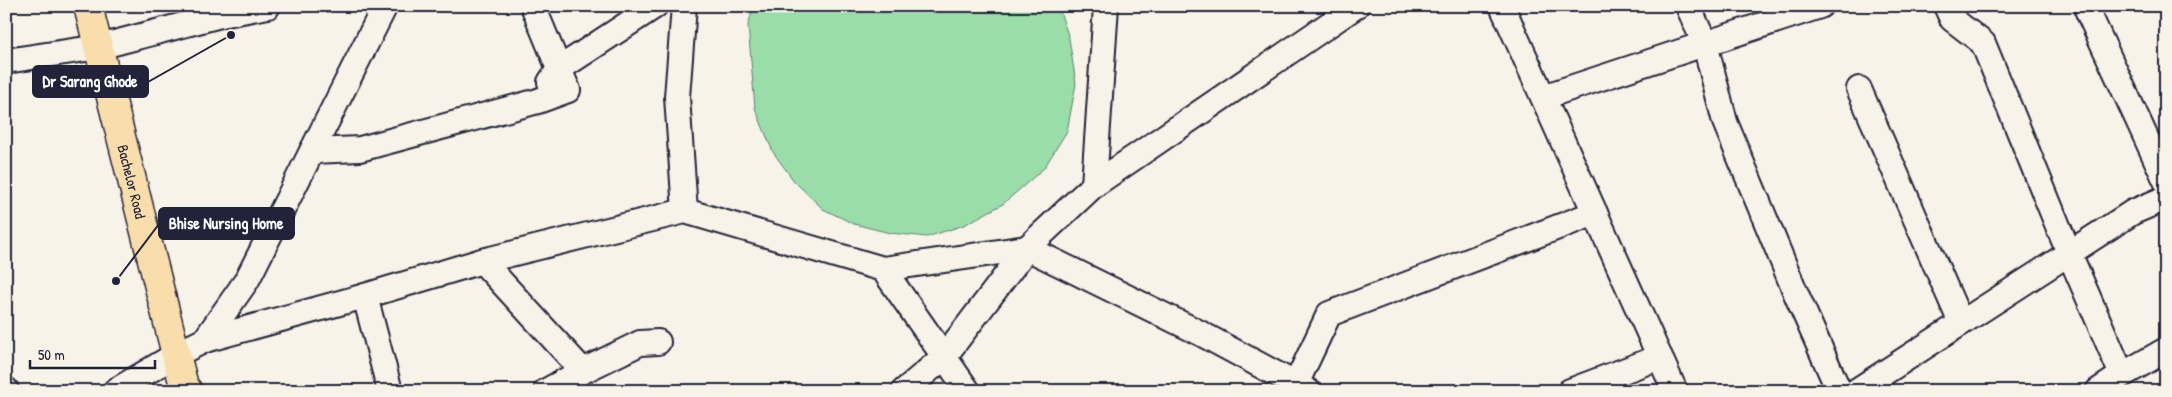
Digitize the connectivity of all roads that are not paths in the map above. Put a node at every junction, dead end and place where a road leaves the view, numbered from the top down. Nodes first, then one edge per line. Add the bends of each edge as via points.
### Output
1 (88, 6) edge
2 (268, 6) edge
3 (385, 6) edge
4 (533, 6) edge
5 (655, 6) edge
6 (684, 6) edge
7 (1106, 6) edge
8 (1356, 6) edge
9 (1502, 6) edge
10 (1688, 6) edge
11 (1820, 6) edge
12 (1946, 6) edge
13 (220, 11) edge
14 (2088, 12) dead end
15 (630, 13) edge
16 (1705, 44) junction
17 (98, 47) junction
18 (6, 61) edge
19 (559, 69) junction
20 (1859, 89) dead end
21 (1543, 97) junction
22 (312, 151) junction
23 (2166, 181) edge
24 (1094, 185) junction
25 (2166, 198) edge
26 (685, 211) junction
27 (1595, 213) junction
28 (1027, 248) junction
29 (2069, 253) junction
30 (482, 261) junction
31 (883, 269) junction
32 (365, 296) junction
33 (1961, 323) junction
34 (205, 340) junction
35 (658, 342) dead end
36 (2166, 350) edge
37 (177, 354) junction
38 (944, 357) junction
39 (1660, 357) junction
40 (583, 371) junction
41 (2122, 375) junction
42 (1302, 388) edge
43 (185, 389) edge
44 (116, 391) edge
45 (390, 391) edge
46 (546, 391) edge
47 (904, 391) edge
48 (968, 391) edge
49 (1570, 391) edge
50 (1675, 391) edge
51 (1839, 391) edge
52 (1856, 391) edge
53 (2098, 391) edge

1 - 17 main road, Bachelor Road
2 - 13 street
3 - 22 street
4 - 19 street
5 - 15 street
6 - 26 street via 677,97
7 - 24 street
8 - 24 street
9 - 21 street
10 - 16 street
11 - 16 street
12 - 29 street via 1952,19 1983,43
13 - 17 street
14 - 23 street
15 - 19 street
16 - 21 street
16 - 51 street via 1724,122
17 - 18 street
17 - 37 main road, Bachelor Road
19 - 22 street via 568,90 538,101 360,149
20 - 33 street
21 - 27 street
22 - 34 street via 247,280
24 - 28 street
25 - 29 street via 2133,212
26 - 30 street
26 - 31 street
27 - 39 street
27 - 42 street via 1329,314
28 - 31 street
28 - 38 street
28 - 42 street via 1200,333
29 - 33 street
29 - 41 street
30 - 32 street
30 - 40 street
31 - 38 street
32 - 34 street
32 - 45 street
33 - 52 street
34 - 37 street
35 - 40 street via 640,343
36 - 41 street
37 - 43 main road, Bachelor Road
37 - 44 street
38 - 47 street
38 - 48 street
39 - 49 street
39 - 50 street
40 - 46 street
41 - 53 street

